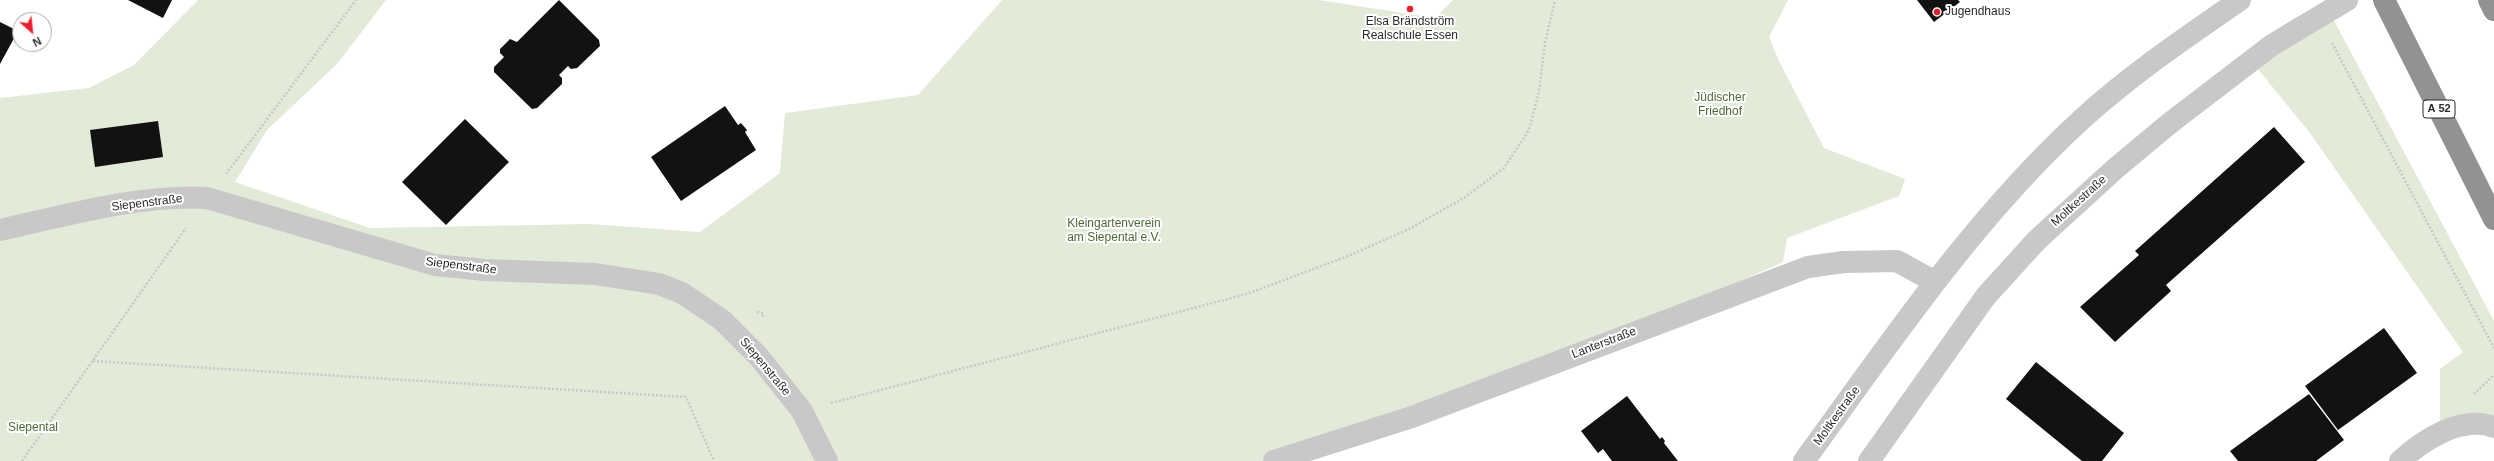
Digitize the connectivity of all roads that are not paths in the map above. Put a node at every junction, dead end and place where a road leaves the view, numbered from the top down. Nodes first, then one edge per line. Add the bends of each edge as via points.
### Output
1 (2240, 0) edge
2 (2384, 0) edge
3 (2489, 0) edge
4 (2339, 4) edge
5 (2494, 10) edge
6 (2494, 219) edge
7 (0, 230) edge
8 (1935, 282) junction
9 (2494, 426) edge
10 (827, 461) edge
11 (1274, 461) edge
12 (1804, 461) edge
13 (1869, 461) edge
14 (2400, 461) edge

1 - 8 street, Moltkestraße via 2148,65 2081,120 1998,206
2 - 6 highway, A 52
3 - 5 highway
4 - 13 street, Moltkestraße via 2272,45 2170,123 2037,240 1986,296
7 - 10 street, Siepenstraße via 93,209 183,198 207,198 436,265 485,270 595,274 659,284 700,304 742,338 802,411
8 - 11 street, Lanterstraße via 1896,261 1844,262 1808,267 1412,417
8 - 12 street, Moltkestraße
9 - 14 street via 2466,425 2441,432

